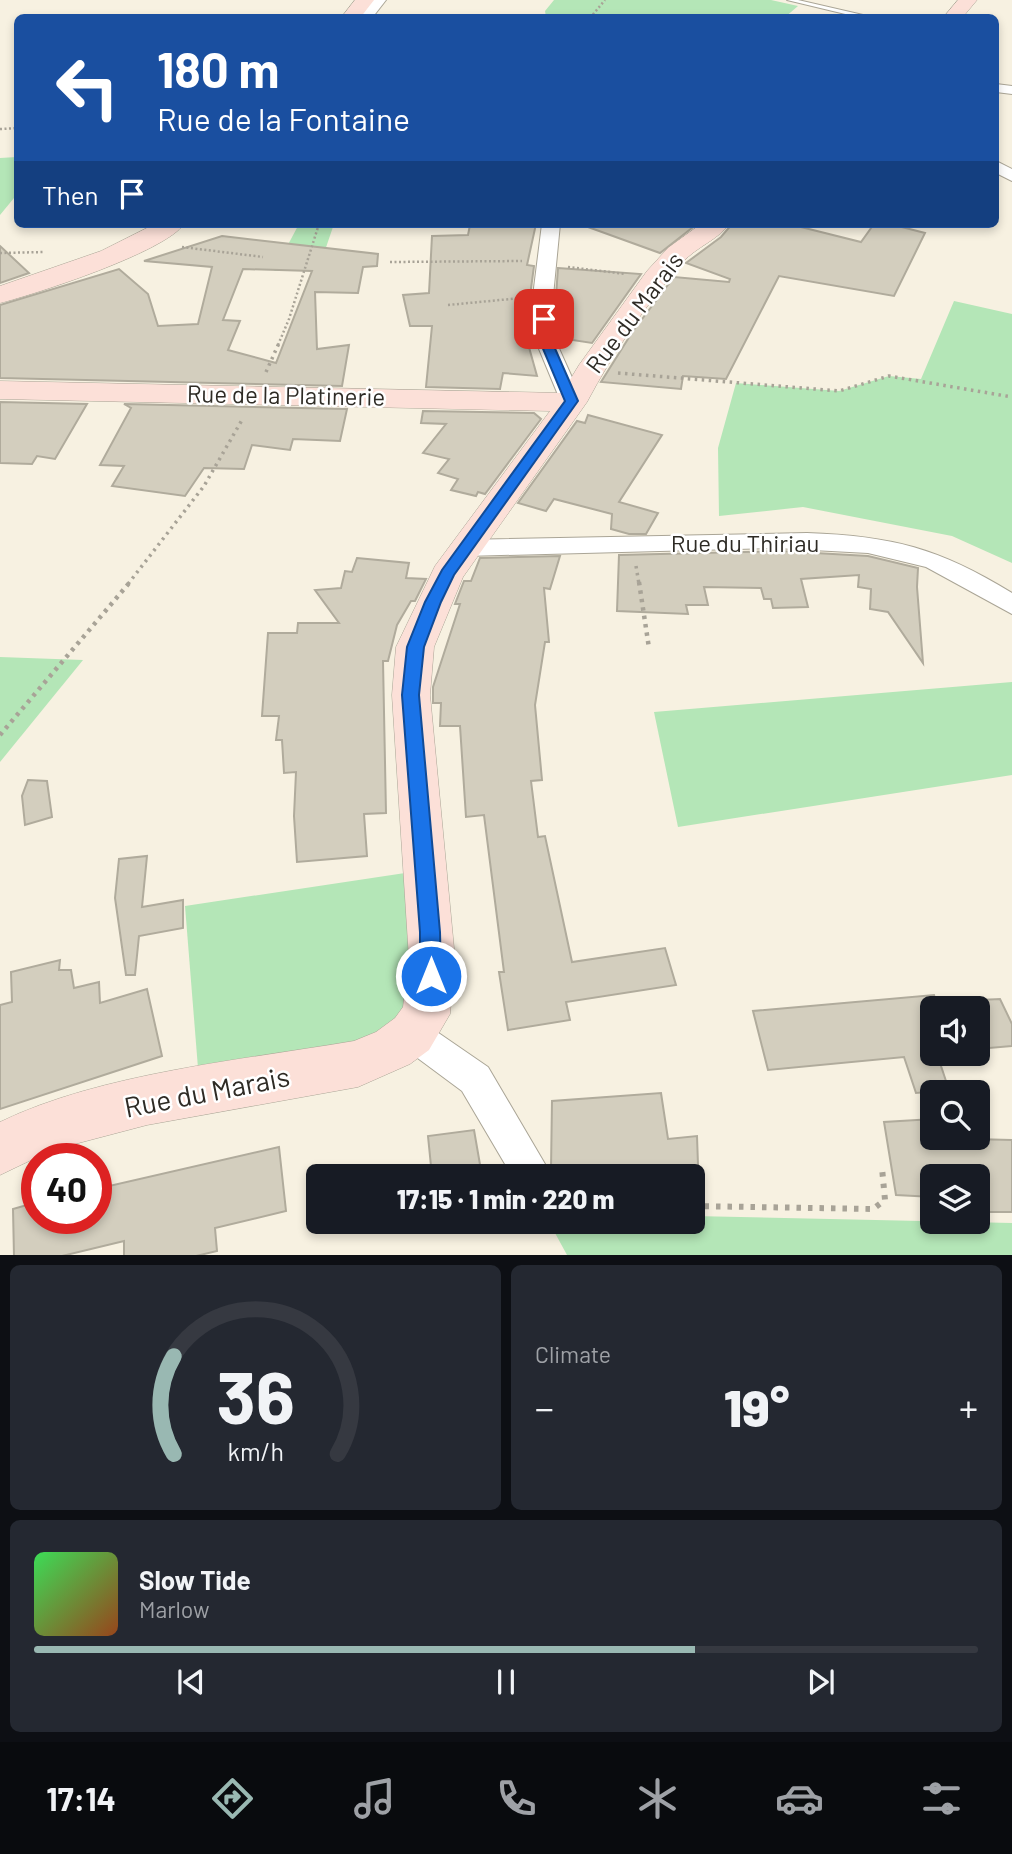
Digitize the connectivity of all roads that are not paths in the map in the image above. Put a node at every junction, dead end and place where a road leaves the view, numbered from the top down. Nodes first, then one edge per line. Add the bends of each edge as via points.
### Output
1 (365, 0) edge
2 (380, 0) edge
3 (790, 0) edge
4 (968, 0) edge
5 (353, 14) edge
6 (368, 14) edge
7 (852, 14) edge
8 (956, 14) edge
9 (551, 228) edge
10 (711, 228) edge
11 (162, 231) edge
12 (0, 295) edge
13 (580, 386) junction
14 (0, 390) edge
15 (465, 548) junction
16 (1012, 605) edge
17 (412, 1034) junction
18 (0, 1149) edge
19 (526, 1164) edge

1 - 5 street
2 - 6 street
3 - 7 lane
4 - 8 street
9 - 13 street via 554,264 543,296 547,344
10 - 13 street, Rue du Marais via 677,253
11 - 12 street via 111,256
13 - 14 street, Rue de la Platinerie via 256,396
13 - 15 street, Rue du Marais
15 - 16 street, Rue du Thiriau via 769,541 892,549 945,566
15 - 17 street, Rue du Marais via 433,602 415,647 411,695 432,959 426,1014
17 - 18 street, Rue du Marais via 358,1064 147,1101 44,1127
17 - 19 street via 475,1079

